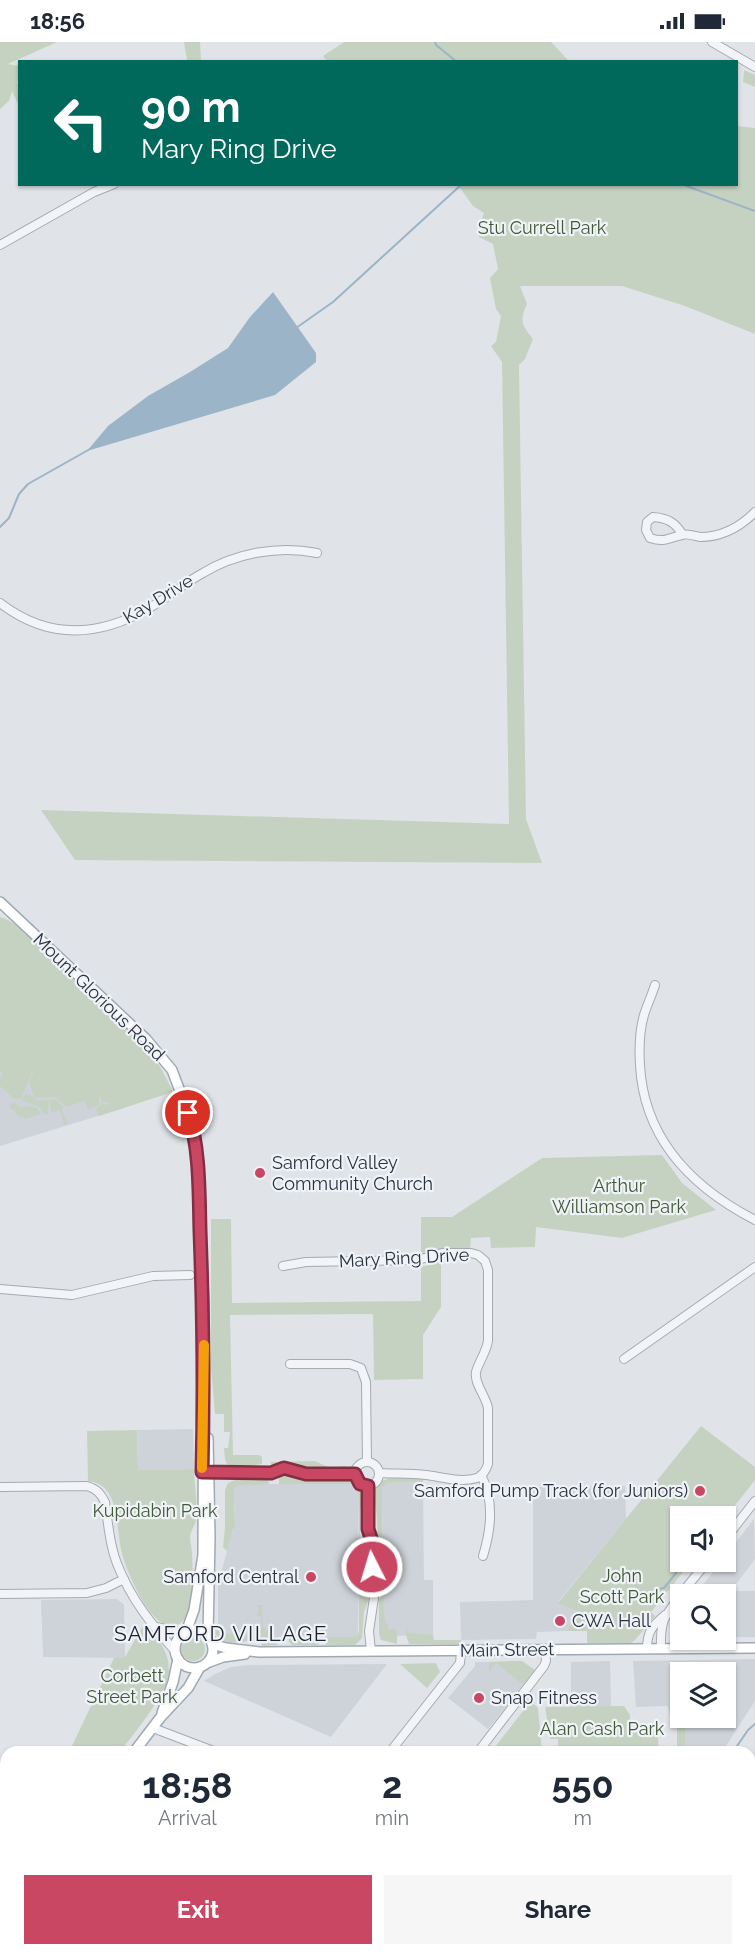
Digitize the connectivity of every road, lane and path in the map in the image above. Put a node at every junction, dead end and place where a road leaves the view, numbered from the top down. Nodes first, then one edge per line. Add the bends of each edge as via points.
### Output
1 (712, 42) edge
2 (755, 67) edge
3 (109, 186) edge
4 (0, 245) edge
5 (755, 512) edge
6 (682, 534) junction
7 (317, 553) dead end
8 (0, 603) edge
9 (0, 902) edge
10 (655, 985) dead end
11 (755, 1220) edge
12 (283, 1266) dead end
13 (755, 1266) edge
14 (190, 1275) dead end
15 (0, 1290) edge
16 (624, 1359) dead end
17 (290, 1364) dead end
18 (367, 1462) junction
19 (206, 1472) junction
20 (379, 1473) junction
21 (355, 1474) junction
22 (482, 1475) junction
23 (368, 1486) junction
24 (0, 1487) edge
25 (754, 1505) edge
26 (736, 1526) edge
27 (483, 1556) dead end
28 (699, 1572) edge
29 (124, 1579) junction
30 (690, 1584) edge
31 (0, 1594) edge
32 (209, 1599) junction
33 (195, 1607) junction
34 (670, 1610) edge
35 (666, 1615) junction
36 (156, 1627) junction
37 (185, 1632) junction
38 (210, 1640) junction
39 (755, 1648) edge
40 (647, 1649) junction
41 (661, 1649) junction
42 (546, 1650) junction
43 (371, 1651) junction
44 (461, 1651) junction
45 (259, 1652) junction
46 (176, 1655) junction
47 (203, 1665) junction
48 (160, 1718) junction
49 (153, 1728) junction
50 (139, 1746) edge
51 (200, 1746) edge
52 (395, 1746) edge
53 (483, 1746) edge

1 - 2 street
3 - 4 street
5 - 6 street via 720,535
6 - 6 street via 658,541 650,538 647,522 653,517 663,518 678,526
7 - 8 street, Kay Drive via 268,550 231,559 203,572 150,608 121,622 83,631 59,630 15,615
9 - 19 main road, Mount Glorious Road via 146,1039 172,1070 192,1123 199,1182
10 - 11 street via 639,1044 646,1103 659,1134 691,1176 732,1209
12 - 22 street, Mary Ring Drive via 418,1260 442,1253 471,1253 485,1261 488,1341 476,1371 488,1408 488,1464
13 - 16 street
14 - 15 street via 153,1276 72,1295
17 - 18 street via 350,1364 362,1368 366,1382
18 - 20 street
18 - 21 street via 360,1464
19 - 21 street via 271,1473 284,1468 306,1474
19 - 32 main road, Mount Glorious Road
19 - 33 main road, Mount Glorious Road via 203,1555
20 - 22 street via 446,1479
20 - 23 street
21 - 23 street via 360,1484
22 - 27 street via 490,1498 489,1534
23 - 43 street via 368,1529 375,1550
24 - 29 street via 95,1489 105,1502 117,1565
25 - 26 street
28 - 30 street
29 - 31 street via 87,1593
29 - 36 street via 144,1615
32 - 33 main road
32 - 38 main road, Mount Glorious Road
33 - 37 main road, Mount Glorious Road
34 - 35 street
35 - 40 street via 648,1632
35 - 41 street via 660,1629
36 - 37 street
36 - 46 street
37 - 38 main road via 198,1630
37 - 46 main road via 177,1641
38 - 45 main road, Main Street via 226,1648
38 - 47 main road via 212,1654
39 - 41 main road, Main Street
40 - 41 main road, Main Street
40 - 42 main road, Main Street
42 - 44 main road, Main Street
42 - 53 street via 544,1666
43 - 44 main road, Main Street
43 - 45 main road, Main Street
44 - 52 street via 460,1663
45 - 47 main road, Main Street via 223,1657
46 - 47 main road via 187,1667
46 - 48 main road via 173,1682
47 - 48 main road via 188,1689
48 - 49 main road
49 - 50 main road
49 - 51 street

